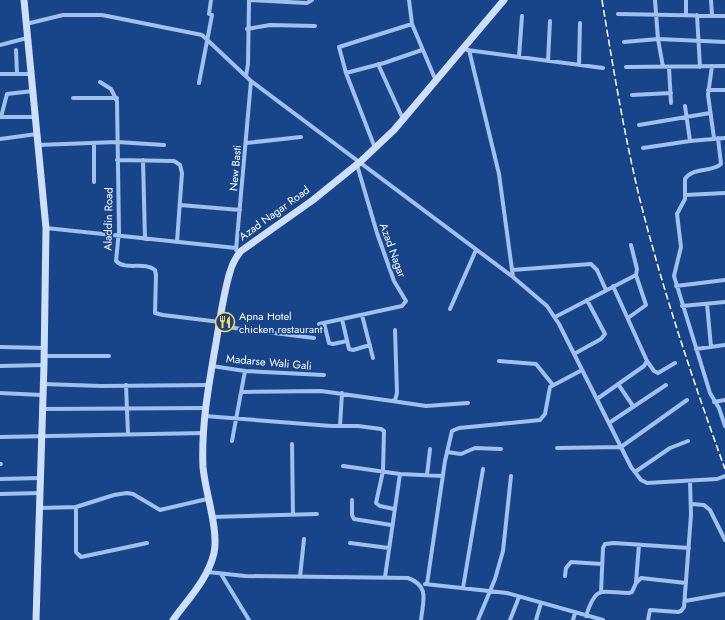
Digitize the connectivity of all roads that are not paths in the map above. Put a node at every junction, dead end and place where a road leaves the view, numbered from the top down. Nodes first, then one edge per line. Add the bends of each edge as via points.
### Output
1 (24, 0) edge
2 (211, 0) edge
3 (249, 0) edge
4 (312, 0) edge
5 (409, 0) edge
6 (504, 0) edge
7 (655, 0) edge
8 (686, 0) edge
9 (711, 0) edge
10 (267, 1) edge
11 (618, 14) dead end
12 (655, 14) junction
13 (686, 14) junction
14 (697, 15) junction
15 (522, 16) dead end
16 (712, 16) junction
17 (725, 16) edge
18 (550, 21) dead end
19 (580, 23) dead end
20 (26, 24) junction
21 (412, 24) junction
22 (315, 26) dead end
23 (247, 29) junction
24 (27, 38) junction
25 (206, 38) junction
26 (658, 39) junction
27 (698, 40) junction
28 (624, 42) dead end
29 (725, 42) edge
30 (0, 45) edge
31 (16, 50) dead end
32 (422, 50) junction
33 (466, 50) junction
34 (520, 57) junction
35 (548, 61) junction
36 (378, 64) junction
37 (579, 65) junction
38 (712, 66) junction
39 (725, 66) edge
40 (626, 67) dead end
41 (664, 67) junction
42 (669, 67) junction
43 (700, 67) junction
44 (604, 68) dead end
45 (346, 73) junction
46 (0, 74) edge
47 (17, 74) junction
48 (31, 74) junction
49 (246, 76) junction
50 (251, 81) junction
51 (436, 81) junction
52 (100, 82) dead end
53 (199, 83) dead end
54 (708, 90) junction
55 (725, 90) edge
56 (32, 91) junction
57 (671, 93) junction
58 (632, 95) dead end
59 (73, 98) dead end
60 (117, 98) junction
61 (671, 103) dead end
62 (685, 106) dead end
63 (710, 113) junction
64 (0, 117) edge
65 (35, 117) junction
66 (686, 117) junction
67 (403, 119) junction
68 (639, 125) dead end
69 (37, 134) junction
70 (301, 137) dead end
71 (716, 138) junction
72 (725, 138) edge
73 (0, 139) edge
74 (690, 141) junction
75 (117, 142) junction
76 (94, 143) junction
77 (246, 143) junction
78 (164, 144) dead end
79 (38, 145) junction
80 (375, 148) junction
81 (643, 148) dead end
82 (117, 160) junction
83 (143, 160) junction
84 (358, 163) junction
85 (94, 182) dead end
86 (725, 193) edge
87 (685, 195) junction
88 (180, 205) junction
89 (240, 210) junction
90 (46, 228) junction
91 (118, 236) junction
92 (145, 239) junction
93 (177, 242) junction
94 (631, 245) dead end
95 (236, 248) junction
96 (476, 250) junction
97 (237, 256) junction
98 (512, 270) junction
99 (636, 275) junction
100 (513, 277) junction
101 (725, 280) edge
102 (612, 286) junction
103 (676, 286) junction
104 (606, 290) junction
105 (587, 300) junction
106 (725, 302) edge
107 (707, 304) junction
108 (682, 306) junction
109 (450, 309) dead end
110 (362, 315) junction
111 (555, 317) junction
112 (628, 318) junction
113 (342, 319) junction
114 (324, 323) junction
115 (219, 324) junction
116 (319, 324) dead end
117 (395, 330) dead end
118 (314, 338) dead end
119 (347, 341) junction
120 (370, 345) junction
121 (725, 345) edge
122 (0, 347) edge
123 (711, 347) junction
124 (696, 349) junction
125 (44, 352) junction
126 (574, 354) junction
127 (109, 356) dead end
128 (373, 358) dead end
129 (499, 361) dead end
130 (647, 362) junction
131 (675, 363) dead end
132 (44, 365) junction
133 (0, 366) edge
134 (212, 366) junction
135 (582, 370) junction
136 (245, 371) junction
137 (324, 375) dead end
138 (43, 384) junction
139 (618, 384) junction
140 (209, 385) junction
141 (553, 385) junction
142 (666, 385) dead end
143 (126, 386) junction
144 (242, 392) junction
145 (0, 393) edge
146 (342, 393) junction
147 (42, 395) junction
148 (597, 400) junction
149 (687, 400) dead end
150 (725, 400) edge
151 (392, 401) junction
152 (714, 402) junction
153 (468, 403) dead end
154 (633, 406) junction
155 (206, 408) junction
156 (42, 409) junction
157 (128, 410) junction
158 (205, 416) junction
159 (238, 418) junction
160 (609, 422) junction
161 (340, 426) junction
162 (725, 426) edge
163 (204, 433) junction
164 (128, 434) junction
165 (41, 435) junction
166 (0, 437) edge
167 (232, 441) dead end
168 (688, 441) dead end
169 (292, 444) dead end
170 (621, 447) junction
171 (557, 448) dead end
172 (430, 449) dead end
173 (501, 449) dead end
174 (447, 452) junction
175 (343, 466) dead end
176 (483, 469) dead end
177 (383, 472) junction
178 (634, 472) junction
179 (400, 474) junction
180 (427, 475) junction
181 (443, 476) junction
182 (511, 476) dead end
183 (725, 476) edge
184 (41, 478) junction
185 (0, 479) edge
186 (690, 481) junction
187 (40, 493) junction
188 (0, 494) edge
189 (208, 499) junction
190 (352, 500) dead end
191 (692, 504) junction
192 (76, 507) junction
193 (40, 508) junction
194 (394, 509) junction
195 (317, 514) dead end
196 (293, 515) junction
197 (211, 517) junction
198 (391, 525) junction
199 (304, 538) dead end
200 (725, 540) edge
201 (147, 543) dead end
202 (350, 543) dead end
203 (639, 545) junction
204 (389, 548) junction
205 (689, 548) junction
206 (602, 564) junction
207 (208, 572) junction
208 (222, 574) junction
209 (300, 576) junction
210 (565, 576) dead end
211 (385, 577) junction
212 (686, 582) junction
213 (636, 583) junction
214 (420, 584) junction
215 (427, 584) junction
216 (463, 588) junction
217 (489, 591) junction
218 (601, 592) junction
219 (725, 594) edge
220 (519, 597) junction
221 (685, 601) junction
222 (541, 603) junction
223 (575, 613) junction
224 (586, 616) junction
225 (36, 620) edge
226 (173, 620) edge
227 (249, 620) edge
228 (420, 620) edge
229 (478, 620) edge
230 (510, 620) edge
231 (536, 620) edge
232 (573, 620) edge
233 (603, 620) edge
234 (648, 620) edge

1 - 20 street
2 - 25 street
3 - 10 street
3 - 23 street
4 - 10 street via 307,3
5 - 21 street
6 - 33 street, Azad Nagar Road
7 - 12 street
8 - 13 street
9 - 16 street
11 - 12 street
12 - 13 street
12 - 26 street
13 - 14 street
14 - 16 street
14 - 27 street
15 - 34 street
16 - 17 street
18 - 35 street
19 - 37 street
20 - 24 street
20 - 25 street via 63,15 111,16 196,33
21 - 32 street
21 - 45 street via 341,45 339,49
22 - 23 street via 270,25
23 - 49 street
24 - 30 street
24 - 48 street
25 - 49 street
25 - 53 street
26 - 27 street
26 - 28 street
26 - 41 street
27 - 29 street
27 - 43 street
31 - 47 street
32 - 36 street
32 - 51 street
33 - 34 street
33 - 51 street, Azad Nagar Road
33 - 98 street via 499,174
34 - 35 street
35 - 37 street
36 - 45 street
36 - 67 street
37 - 44 street
38 - 39 street
38 - 43 street
38 - 54 street
40 - 41 street
41 - 42 street
42 - 43 street
42 - 57 street
45 - 80 street
46 - 47 street
47 - 48 street
48 - 56 street
49 - 50 street
50 - 77 street, New Basti
50 - 84 street
51 - 67 street, Azad Nagar Road
52 - 60 street via 111,89
54 - 55 street
54 - 63 street
56 - 64 street via 8,93
56 - 65 street
57 - 58 street
57 - 61 street
59 - 60 street
60 - 75 street, Aladdin Road
62 - 66 street
63 - 66 street
63 - 71 street
64 - 65 street
65 - 69 street
66 - 68 street
66 - 74 street
67 - 80 street, Azad Nagar Road
69 - 73 street
69 - 79 street
70 - 77 street
71 - 72 street
71 - 74 street
71 - 87 street via 721,164 716,168 686,176
74 - 81 street
75 - 76 street
75 - 78 street
75 - 82 street, Aladdin Road
76 - 79 street
76 - 85 street
77 - 89 street, New Basti
79 - 90 street
80 - 84 street, Azad Nagar Road
82 - 83 street
82 - 91 street, Aladdin Road
83 - 88 street via 174,161 180,165
83 - 92 street
84 - 96 street
84 - 97 street, Azad Nagar Road
84 - 110 street, Azad Nagar via 391,274 406,302 402,306
86 - 87 street
87 - 103 street via 684,203 677,214 681,247 674,273
88 - 89 street
88 - 93 street
89 - 95 street, New Basti
90 - 91 street
90 - 125 street
91 - 92 street
91 - 115 street, Aladdin Road via 116,257 119,264 148,266 155,270 155,313
92 - 93 street
93 - 95 street
94 - 99 street
95 - 97 street, New Basti
96 - 100 street
96 - 109 street
97 - 115 street, Azad Nagar Road via 230,271
98 - 100 street
98 - 104 street via 590,264 597,270
99 - 102 street
99 - 112 street via 646,305
100 - 111 street
101 - 103 street
102 - 104 street
102 - 112 street
103 - 108 street
104 - 105 street
105 - 111 street
105 - 126 street via 605,334 601,339
106 - 107 street
107 - 108 street
107 - 123 street
108 - 124 street
110 - 113 street, Azad Nagar
110 - 120 street
111 - 126 street
112 - 130 street
113 - 114 street, Azad Nagar
113 - 119 street
114 - 116 street, Azad Nagar
114 - 119 street via 329,343
115 - 118 street
115 - 134 street, Azad Nagar Road
117 - 151 street via 397,393 395,400
119 - 120 street via 351,350
120 - 128 street
121 - 123 street
122 - 125 street
123 - 124 street
124 - 152 street
125 - 127 street
125 - 132 street
126 - 135 street
129 - 141 street via 536,364
130 - 131 street via 658,373
130 - 139 street
132 - 133 street
132 - 138 street
134 - 136 street, Madarse Wali Gali
134 - 140 street, Azad Nagar Road
135 - 141 street
135 - 148 street
136 - 137 street, Madarse Wali Gali
136 - 144 street
138 - 143 street
138 - 147 street
139 - 148 street
139 - 154 street
140 - 143 street
140 - 155 street, Azad Nagar Road
141 - 174 street via 548,391 545,414 540,420 455,429 450,435
142 - 154 street
143 - 157 street
144 - 146 street via 307,390
144 - 159 street
145 - 147 street
146 - 151 street
146 - 161 street
147 - 156 street
148 - 160 street
149 - 170 street
150 - 152 street
151 - 153 street via 426,406
152 - 162 street via 721,412
154 - 160 street
155 - 157 street
155 - 158 street, Azad Nagar Road
156 - 157 street
156 - 165 street
157 - 164 street
158 - 159 street
158 - 163 street, Azad Nagar Road
159 - 161 street
159 - 167 street via 235,421
160 - 170 street
161 - 177 street via 358,426 384,431
163 - 164 street
163 - 189 street, Azad Nagar Road via 203,464
164 - 165 street
165 - 166 street
165 - 184 street
168 - 178 street via 670,448
169 - 196 street
170 - 171 street
170 - 178 street
172 - 180 street
173 - 174 street via 475,448 464,454
174 - 181 street
175 - 177 street
176 - 216 street
177 - 179 street
177 - 194 street via 376,503
178 - 186 street via 647,483
179 - 180 street
179 - 194 street
180 - 181 street
181 - 215 street
182 - 217 street via 503,551
183 - 186 street
184 - 185 street
184 - 187 street
186 - 191 street
187 - 188 street
187 - 193 street
189 - 192 street via 160,510 127,493
189 - 197 street, Azad Nagar Road
190 - 198 street via 354,519
191 - 200 street via 704,505 710,510
191 - 205 street
192 - 193 street
192 - 201 street via 77,555 85,557
193 - 225 street
194 - 198 street
195 - 196 street
196 - 197 street
197 - 207 street, Azad Nagar Road via 215,541
198 - 204 street
199 - 209 street
202 - 204 street
203 - 205 street
203 - 206 street via 605,544
203 - 213 street
204 - 211 street
205 - 212 street
206 - 210 street via 571,562 566,568
206 - 218 street
207 - 208 street
207 - 226 street, Azad Nagar Road
208 - 209 street
208 - 227 street
209 - 211 street
211 - 214 street via 408,578
212 - 213 street via 641,578
212 - 221 street
213 - 218 street via 629,593
214 - 215 street
214 - 228 street via 424,591
215 - 216 street
216 - 217 street
217 - 220 street
217 - 229 street
218 - 224 street via 592,598
219 - 221 street
220 - 222 street
220 - 230 street
221 - 234 street via 678,612 650,610
222 - 223 street
222 - 231 street
223 - 224 street
223 - 232 street
224 - 233 street

